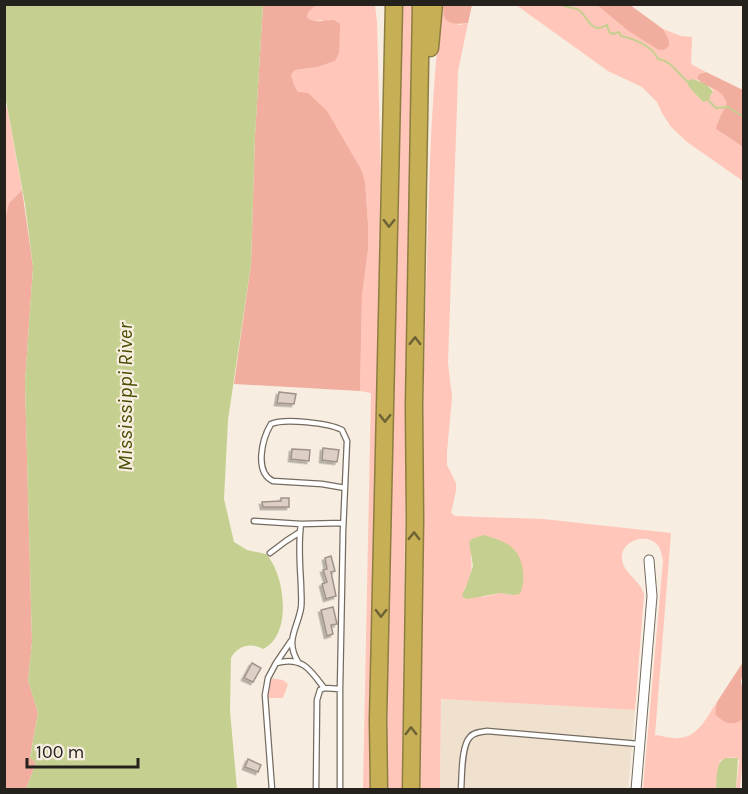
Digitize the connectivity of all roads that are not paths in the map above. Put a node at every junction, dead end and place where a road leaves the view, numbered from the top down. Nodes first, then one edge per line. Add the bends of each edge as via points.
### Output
1 (382, 4) edge
2 (393, 4) edge
3 (421, 4) edge
4 (434, 4) edge
5 (389, 164) junction
6 (419, 166) junction
7 (345, 488) junction
8 (254, 521) dead end
9 (343, 523) junction
10 (302, 524) junction
11 (300, 532) junction
12 (270, 553) dead end
13 (648, 560) dead end
14 (291, 641) junction
15 (298, 662) junction
16 (276, 663) junction
17 (324, 688) junction
18 (340, 689) junction
19 (639, 744) junction
20 (272, 789) edge
21 (316, 789) edge
22 (340, 789) edge
23 (379, 789) edge
24 (411, 789) edge
25 (461, 789) edge
26 (636, 789) edge

1 - 5 highway
2 - 5 highway
3 - 6 highway
4 - 6 highway
5 -> 23 highway
24 -> 6 highway
7 - 7 lane via 347,441 342,430 284,421 270,424 262,462 268,479
7 - 9 lane
8 - 10 lane
9 - 10 lane
9 - 18 lane
10 - 11 lane
11 - 12 lane
11 - 14 lane via 301,605
13 - 19 street via 652,596
14 - 15 lane
14 - 16 lane
15 - 16 lane
15 - 17 lane via 308,667
16 - 20 lane via 265,695
17 - 18 lane
17 - 21 lane via 317,700
18 - 22 lane
19 - 25 lane via 477,733 467,739
19 - 26 street

